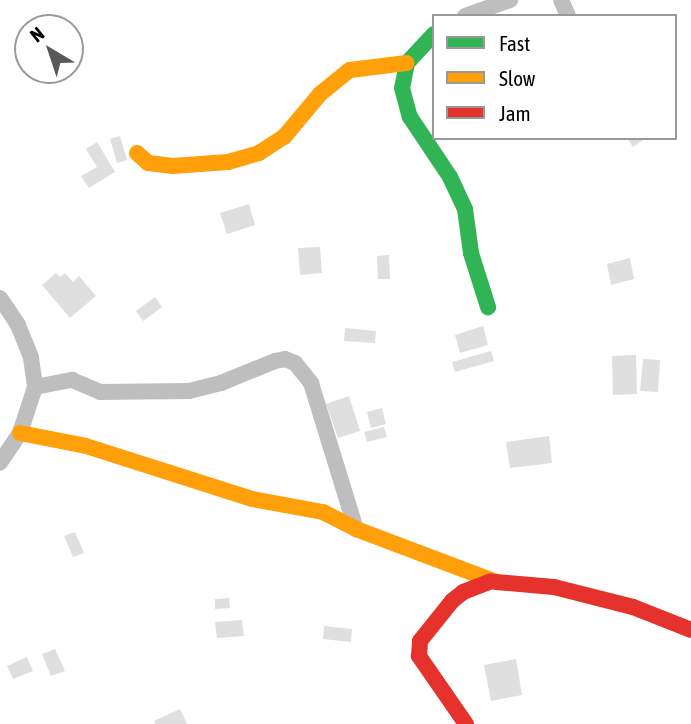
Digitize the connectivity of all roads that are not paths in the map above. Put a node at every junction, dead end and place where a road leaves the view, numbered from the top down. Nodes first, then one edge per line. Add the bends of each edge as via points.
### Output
1 (510, 0) edge
2 (471, 14) edge
3 (432, 36) edge
4 (407, 64) junction
5 (137, 153) dead end
6 (0, 298) edge
7 (488, 307) dead end
8 (35, 387) junction
9 (20, 433) junction
10 (0, 463) edge
11 (356, 529) junction
12 (491, 581) junction
13 (691, 630) edge
14 (466, 724) edge

1 - 2 street
3 - 4 street
4 - 5 street via 350,70 320,94 284,138 259,153 229,162 173,166 148,163
4 - 7 street via 402,88 410,117 450,177 465,209 471,253
6 - 8 street via 31,358
8 - 9 street
8 - 11 street via 72,380 100,392 188,391 275,361 295,363 311,383
9 - 10 street
9 - 11 street via 86,446 252,499 323,512
11 - 12 street
12 - 13 street via 554,587 633,607
12 - 14 street via 452,601 420,641 419,656

